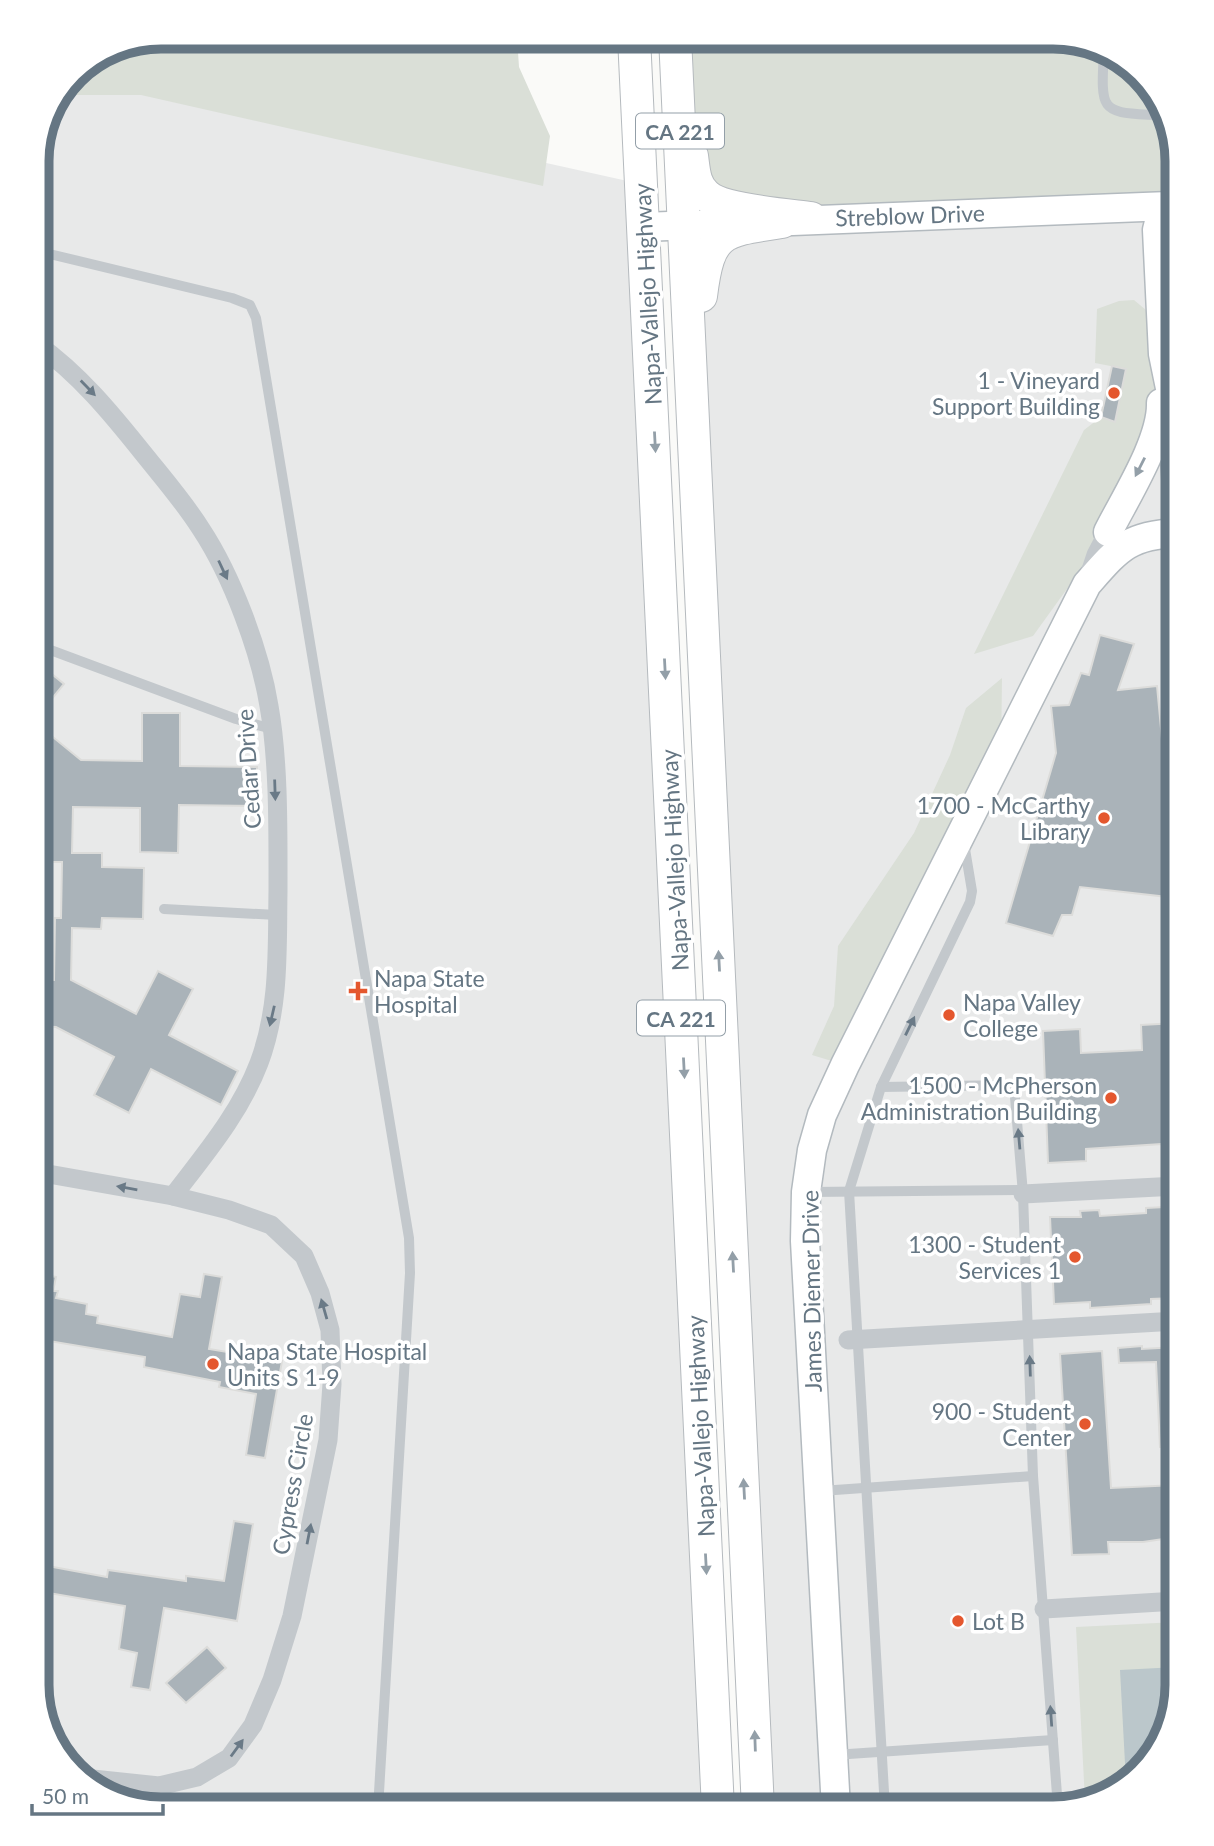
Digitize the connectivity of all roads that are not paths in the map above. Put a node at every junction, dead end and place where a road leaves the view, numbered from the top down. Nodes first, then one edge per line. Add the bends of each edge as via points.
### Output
1 (635, 49) edge
2 (676, 49) edge
3 (1103, 61) edge
4 (677, 71) junction
5 (1156, 115) edge
6 (1165, 211) edge
7 (1165, 216) edge
8 (811, 218) junction
9 (684, 226) junction
10 (643, 227) junction
11 (49, 254) edge
12 (49, 353) edge
13 (1163, 354) junction
14 (691, 360) junction
15 (1165, 364) edge
16 (1165, 518) edge
17 (1108, 532) junction
18 (1165, 535) edge
19 (1087, 584) junction
20 (49, 649) edge
21 (272, 729) junction
22 (962, 833) junction
23 (164, 909) dead end
24 (277, 915) junction
25 (881, 1087) junction
26 (49, 1173) edge
27 (1165, 1186) edge
28 (849, 1191) junction
29 (806, 1192) junction
30 (1023, 1192) junction
31 (173, 1196) junction
32 (1165, 1322) edge
33 (1028, 1330) junction
34 (853, 1339) junction
35 (1033, 1476) junction
36 (865, 1488) junction
37 (818, 1491) junction
38 (1165, 1602) edge
39 (1044, 1609) junction
40 (1053, 1740) junction
41 (882, 1752) junction
42 (833, 1755) junction
43 (103, 1780) edge
44 (379, 1797) edge
45 (717, 1797) edge
46 (757, 1797) edge
47 (835, 1797) edge
48 (884, 1797) edge
49 (1057, 1797) edge

1 - 10 main road, Napa-Vallejo Highway / CA 221
2 - 4 main road, Napa-Vallejo Highway / CA 221
3 - 5 lane via 1107,107 1121,113
4 - 8 main road via 695,181 707,197 750,210
4 - 9 main road, Napa-Vallejo Highway / CA 221
6 - 8 street, Streblow Drive
7 - 13 street via 1157,230
8 - 9 street, Streblow Drive
8 - 14 main road via 724,236 711,249
9 - 10 street, Streblow Drive
9 - 14 main road, Napa-Vallejo Highway / CA 221
10 -> 45 main road, Napa-Vallejo Highway / CA 221
11 - 44 lane via 232,298 250,304 256,318 409,1238
12 -> 21 street, Cedar Drive via 109,411 201,529 233,591 252,644
13 - 15 street
13 -> 17 street via 1161,415 1155,437
46 -> 14 main road, Napa-Vallejo Highway / CA 221
16 - 17 street via 1124,522
17 - 19 street, James Diemer Drive
18 - 19 street, James Diemer Drive via 1135,539
19 - 22 street, James Diemer Drive
20 - 21 lane
21 -> 24 street, Cedar Drive
25 -> 22 lane via 970,902
22 - 29 street, James Diemer Drive via 829,1099 816,1132
23 - 24 lane
24 -> 31 street, Cedar Drive via 277,986 260,1061 238,1108
25 - 28 lane
30 -> 25 lane via 1014,1085
31 -> 26 street, Cypress Circle
27 - 30 street
28 - 29 lane
28 - 30 lane
28 - 34 lane
29 - 37 street, James Diemer Drive
30 - 33 lane
43 -> 31 street, Cypress Circle via 159,1786 197,1777 229,1758 253,1725 292,1616 328,1440 330,1330 304,1256 271,1225
32 - 33 street
33 - 34 street
35 -> 33 lane
34 - 36 lane
35 - 36 lane
35 - 39 lane
36 - 37 lane
36 - 41 lane
37 - 42 street, James Diemer Drive
38 - 39 street
40 -> 39 lane
40 - 41 lane
40 - 49 lane
41 - 42 lane
41 - 48 lane
42 - 47 street, James Diemer Drive

